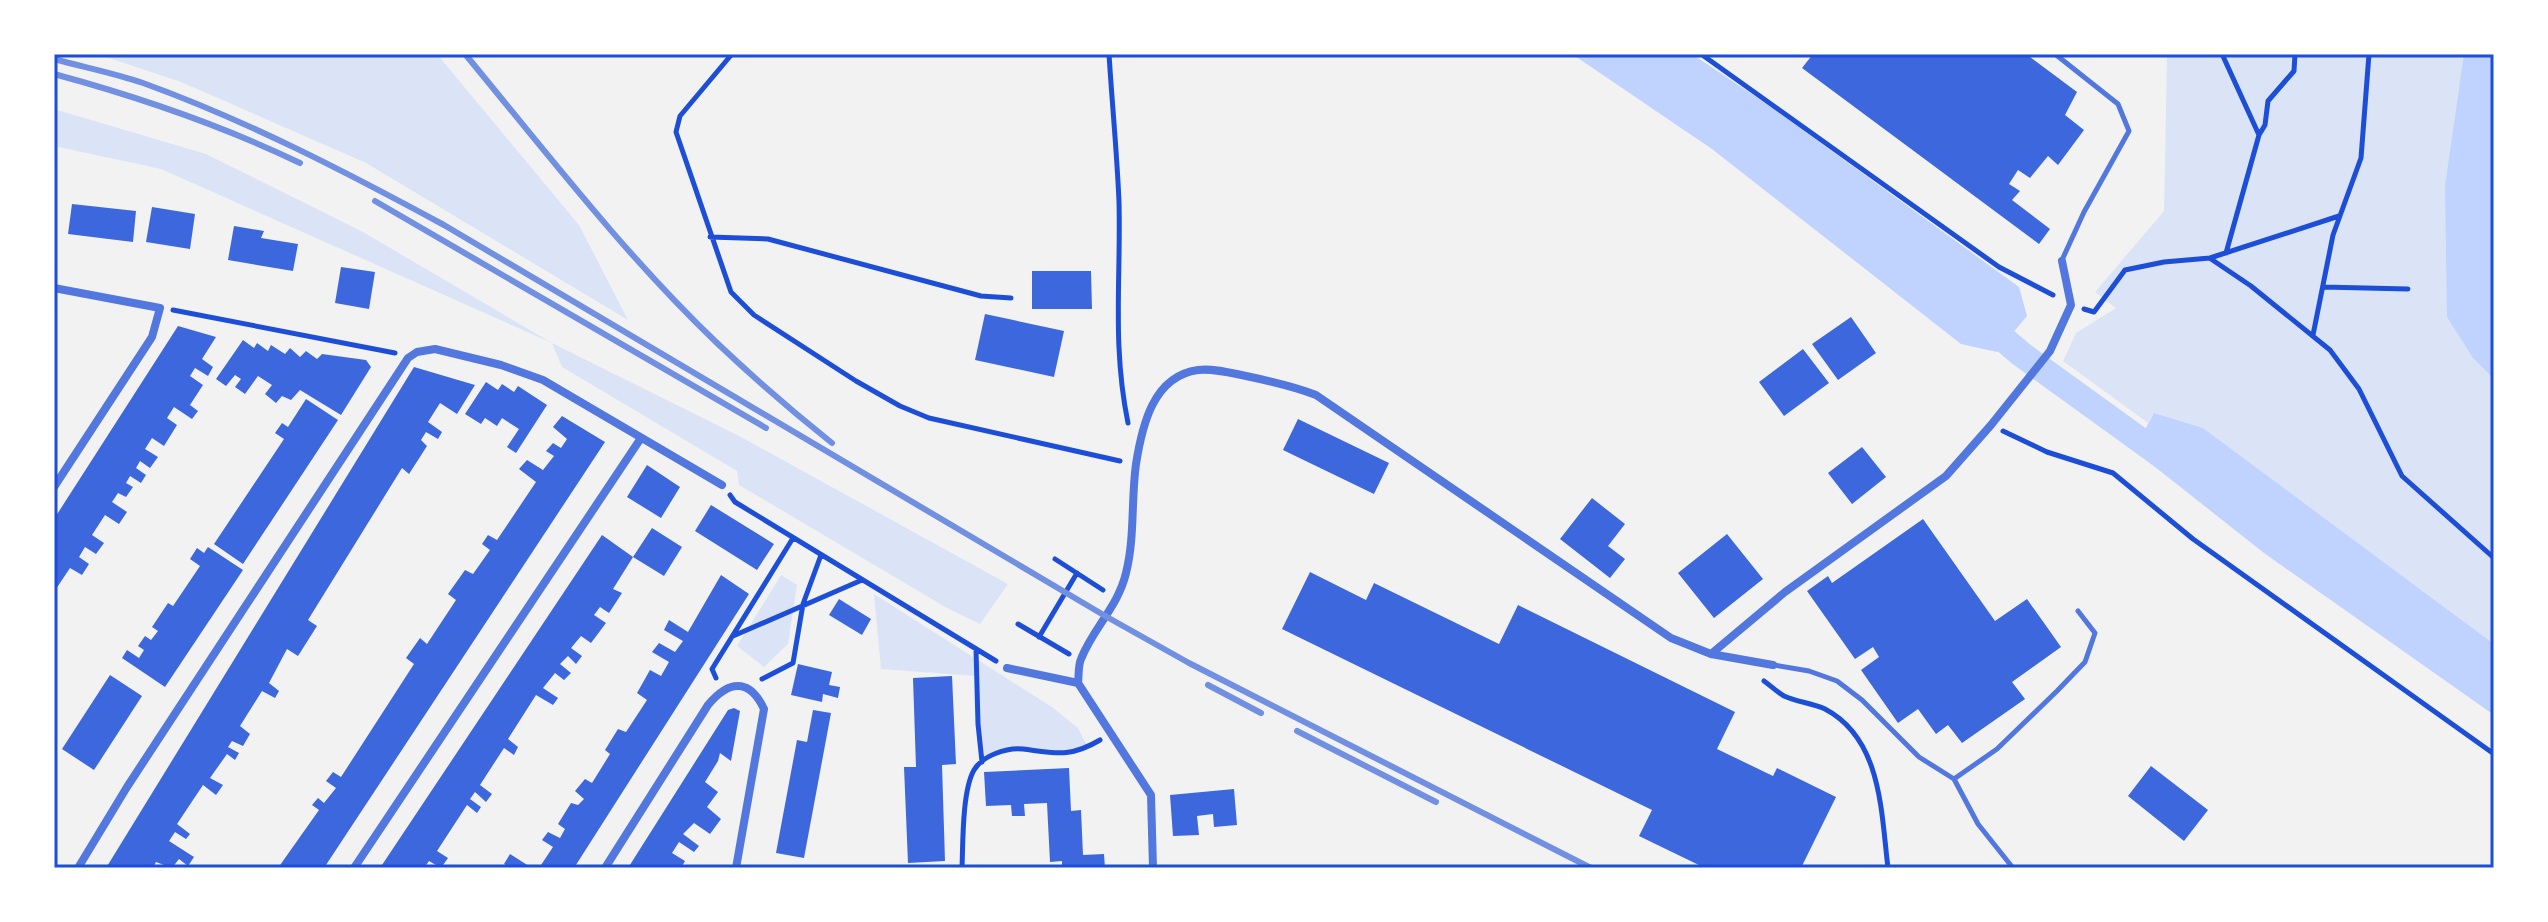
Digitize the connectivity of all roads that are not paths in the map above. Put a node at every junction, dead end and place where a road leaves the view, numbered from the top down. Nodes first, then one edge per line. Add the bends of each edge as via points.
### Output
1 (2055, 54) edge
2 (2062, 261) joint
3 (54, 288) edge
4 (641, 438) junction
5 (722, 485) road end
6 (54, 487) edge
7 (2078, 611) dead end
8 (1711, 654) junction
9 (1773, 665) joint
10 (1007, 668) road end
11 (1078, 683) junction
12 (1954, 779) junction
13 (78, 868) edge
14 (354, 868) edge
15 (605, 868) edge
16 (736, 868) edge
17 (1153, 868) edge
18 (2013, 868) edge

1 - 2 lane via 2118,104 2129,131
2 - 8 street via 2071,305 2050,351 1946,476 1785,592
3 - 6 street via 160,308 152,337
4 - 5 street
4 - 13 street via 543,380 501,365 435,349 408,358
4 - 14 street
7 - 12 lane via 2095,633 2085,662 1997,749
8 - 9 street
8 - 11 street via 1671,638 1316,395 1199,370 1182,374 1158,392 1144,426 1126,575 1080,660
9 - 12 lane via 1837,681 1919,757
10 - 11 street
11 - 17 street via 1151,795
12 - 18 lane via 1978,824
15 - 16 street via 720,691 734,686 747,687 764,709

